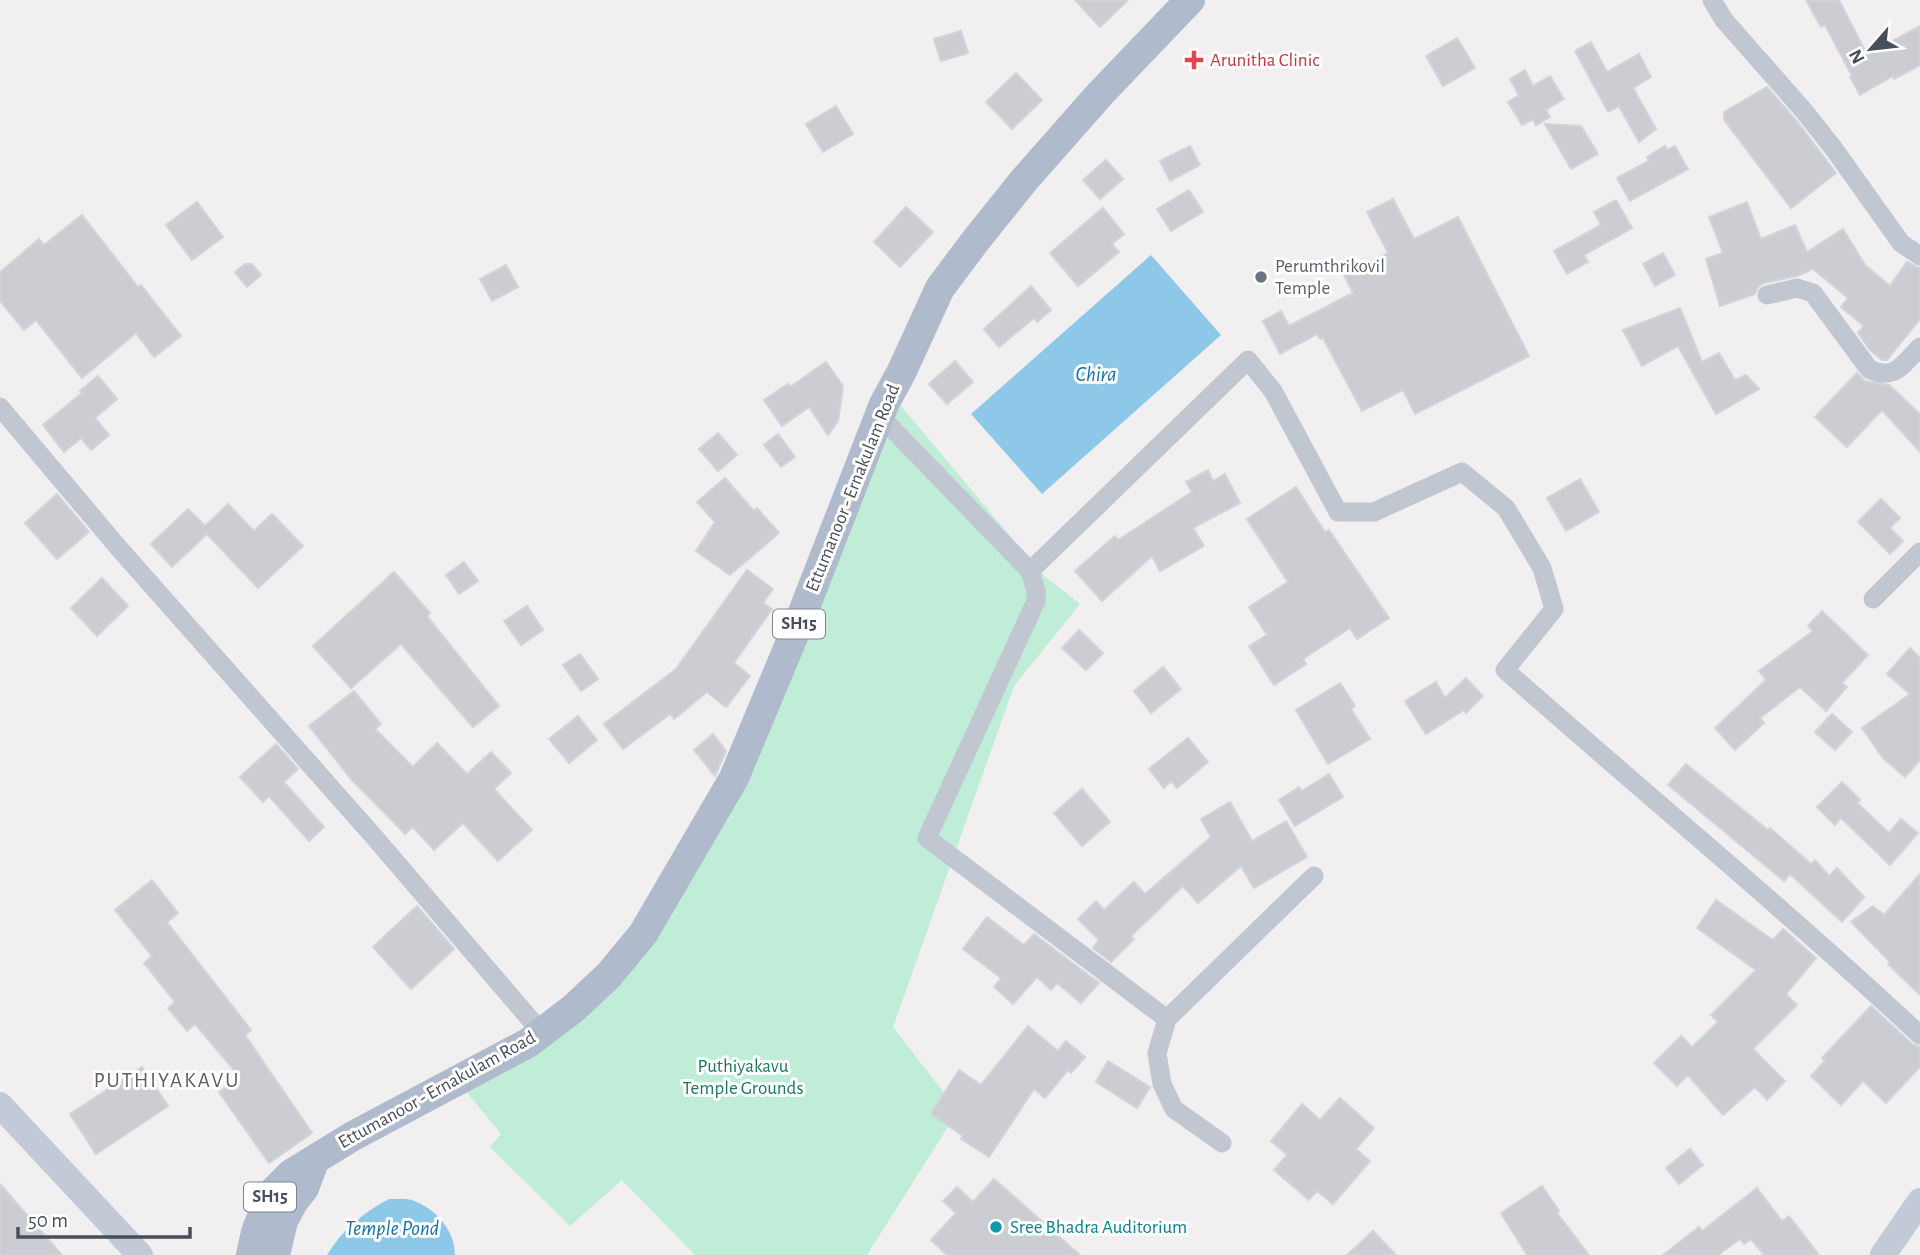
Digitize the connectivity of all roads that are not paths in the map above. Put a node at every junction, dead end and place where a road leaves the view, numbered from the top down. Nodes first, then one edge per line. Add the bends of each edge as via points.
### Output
1 (1190, 0) edge
2 (1712, 0) edge
3 (1920, 256) edge
4 (1767, 295) dead end
5 (1920, 347) edge
6 (0, 407) edge
7 (880, 416) junction
8 (1920, 552) edge
9 (1030, 571) junction
10 (1873, 599) dead end
11 (1314, 876) dead end
12 (1167, 1019) junction
13 (542, 1032) junction
14 (1920, 1035) edge
15 (0, 1105) edge
16 (1222, 1143) dead end
17 (316, 1157) junction
18 (1920, 1201) edge
19 (141, 1255) edge
20 (251, 1255) edge
21 (275, 1255) edge
22 (1883, 1255) edge

1 - 7 main road, Ettumanoor - Ernakulam Road / SH15 via 1100,94 968,249 940,288
2 - 3 street via 1834,149 1901,243
4 - 5 street via 1797,288 1813,293 1869,369 1881,374 1894,373
6 - 13 street
7 - 9 street
7 - 13 main road, Ettumanoor - Ernakulam Road / SH15 via 734,778 643,934 609,975
8 - 10 street
9 - 12 street via 1036,601 927,838
9 - 14 street via 1248,360 1273,391 1338,512 1374,512 1462,472 1506,508 1542,568 1554,609 1505,670
11 - 12 street
12 - 16 street via 1157,1053 1162,1084 1174,1109
13 - 17 main road, Ettumanoor - Ernakulam Road / SH15
15 - 19 main road
17 - 20 main road, Ettumanoor - Ernakulam Road / SH15 via 271,1194
17 - 21 main road, Ettumanoor - Ernakulam Road / SH15 via 304,1188 283,1221
18 - 22 main road

